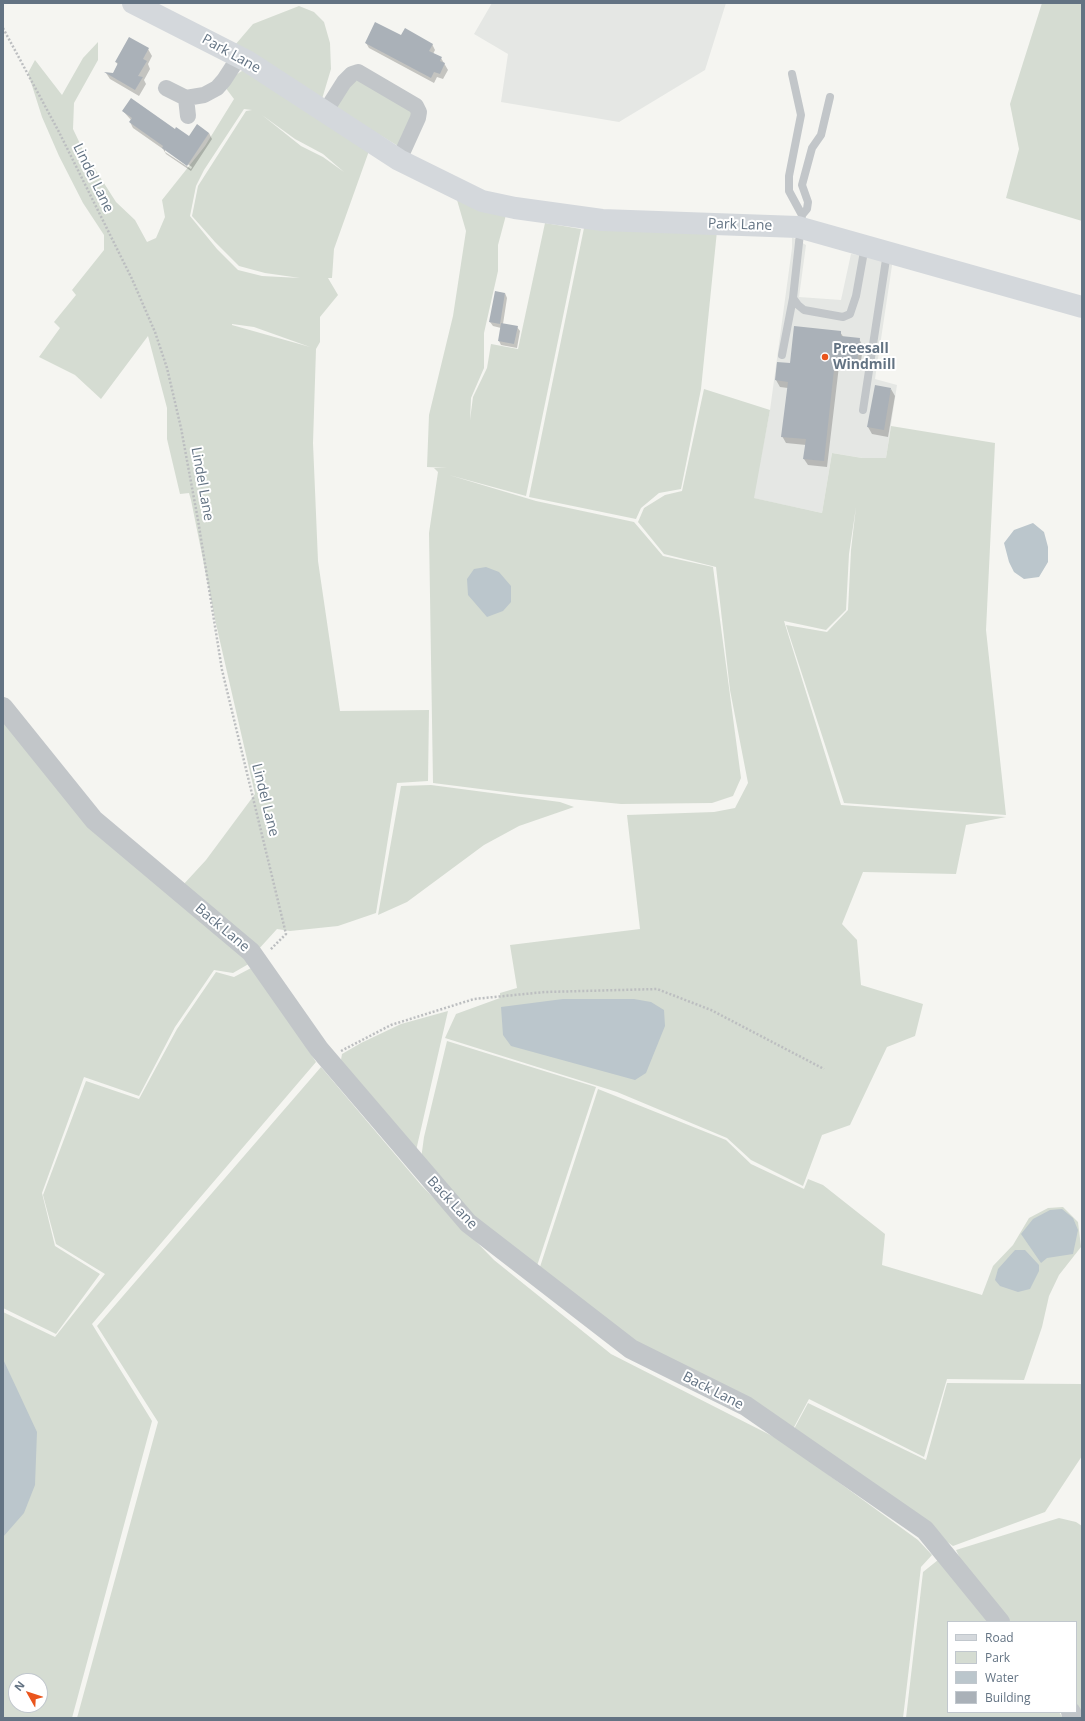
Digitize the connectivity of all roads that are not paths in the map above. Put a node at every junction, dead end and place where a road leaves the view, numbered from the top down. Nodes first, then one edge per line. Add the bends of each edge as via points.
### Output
1 (134, 3) edge
2 (238, 57) junction
3 (792, 74) dead end
4 (166, 88) dead end
5 (830, 97) dead end
6 (186, 98) junction
7 (325, 112) junction
8 (188, 116) dead end
9 (399, 160) junction
10 (802, 221) junction
11 (865, 245) junction
12 (888, 251) junction
13 (793, 298) junction
14 (1082, 307) edge
15 (782, 355) dead end
16 (863, 410) dead end
17 (3, 707) edge
18 (999, 1621) edge

1 - 2 main road, Park Lane
2 - 6 street via 216,88 197,97
2 - 7 main road, Park Lane
3 - 10 lane via 801,115 788,176 788,191
4 - 6 street
5 - 10 lane via 821,134 812,148 802,185 808,202
6 - 8 street
7 - 9 main road, Park Lane
7 - 9 street via 344,82 358,72 416,106 418,118
9 - 10 main road, Park Lane via 482,201 515,208 602,220
10 - 11 main road, Park Lane
10 - 13 lane
11 - 12 main road, Park Lane
11 - 13 lane via 856,296 850,314 843,317 804,310
12 - 14 main road, Park Lane
12 - 16 lane
13 - 15 lane
17 - 18 street, Back Lane via 94,820 251,952 327,1059 468,1223 631,1350 746,1406 925,1530

